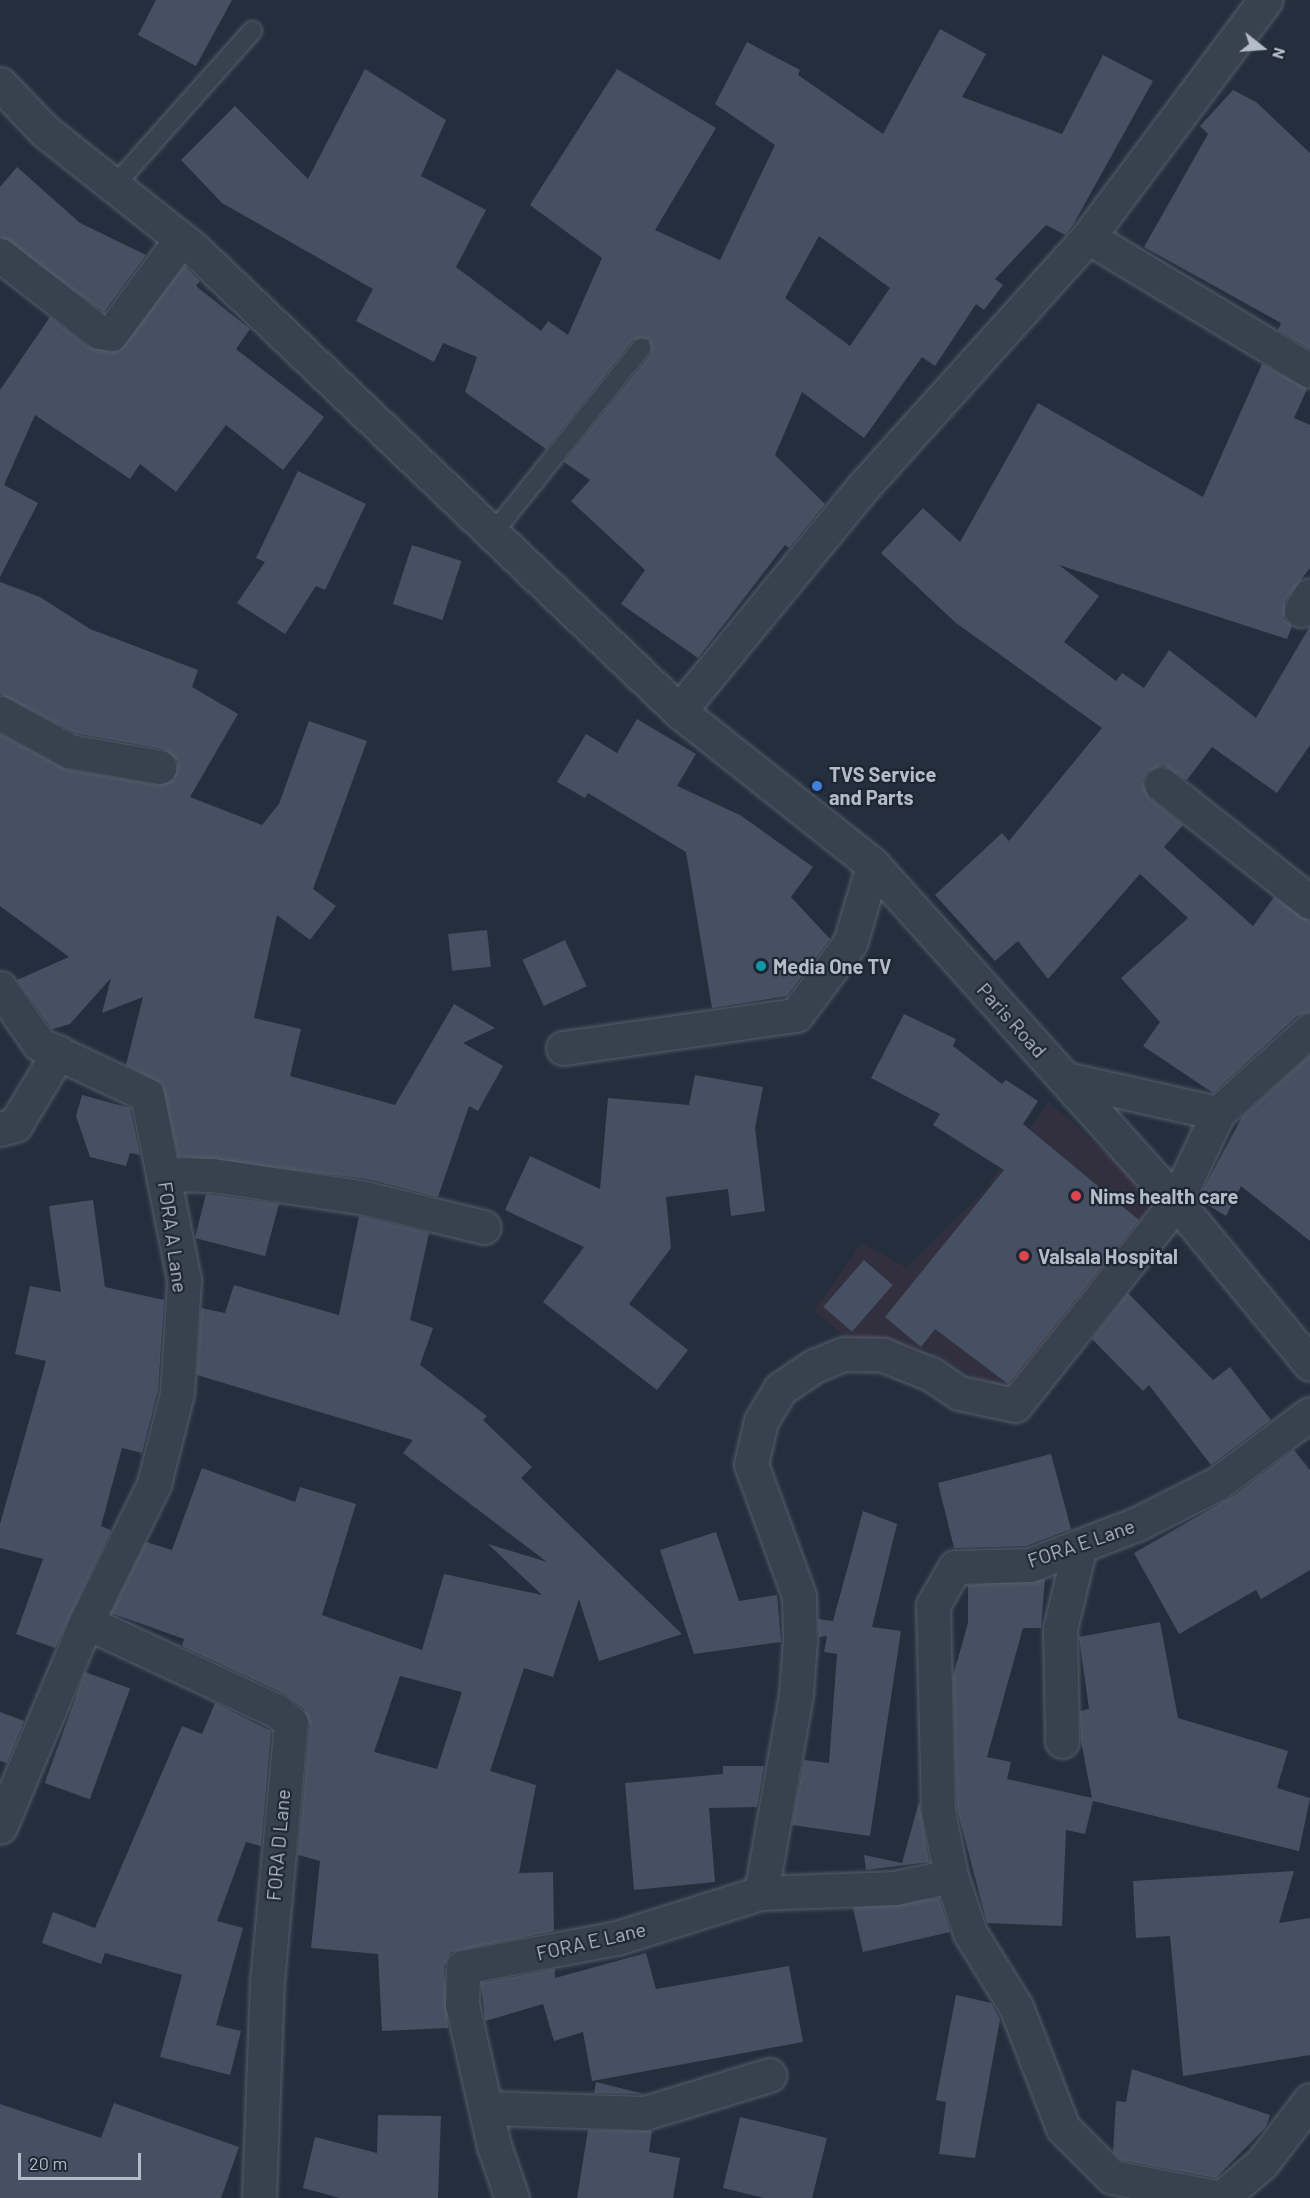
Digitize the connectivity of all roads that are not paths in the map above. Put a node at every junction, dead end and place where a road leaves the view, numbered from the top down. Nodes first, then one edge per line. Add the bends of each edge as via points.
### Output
1 (1265, 0) edge
2 (252, 31) dead end
3 (0, 84) edge
4 (114, 186) junction
5 (1088, 237) junction
6 (182, 239) junction
7 (0, 255) edge
8 (642, 347) dead end
9 (1310, 371) edge
10 (493, 533) junction
11 (679, 711) junction
12 (0, 712) edge
13 (160, 767) dead end
14 (1161, 784) dead end
15 (873, 865) junction
16 (1310, 902) edge
17 (0, 988) edge
18 (1310, 1030) edge
19 (563, 1048) dead end
20 (59, 1052) junction
21 (1066, 1079) junction
22 (1218, 1113) junction
23 (0, 1129) edge
24 (165, 1174) junction
25 (1175, 1204) junction
26 (483, 1227) dead end
27 (1310, 1364) edge
28 (1310, 1414) edge
29 (1080, 1546) junction
30 (86, 1622) junction
31 (1062, 1741) dead end
32 (0, 1827) edge
33 (951, 1876) junction
34 (761, 1893) junction
35 (769, 2075) dead end
36 (1310, 2100) edge
37 (486, 2108) junction
38 (260, 2198) edge
39 (512, 2198) edge
40 (1221, 2198) edge

1 - 5 street
2 - 4 lane
3 - 4 street, Paris Road via 45,131
4 - 6 street, Paris Road
5 - 9 street
5 - 11 street via 863,487
6 - 7 street via 111,334 99,332
6 - 10 street, Paris Road
8 - 10 lane
10 - 11 street, Paris Road
11 - 15 street, Paris Road
12 - 13 street via 69,752
14 - 16 street
15 - 19 street via 850,943 796,1015
15 - 21 street, Paris Road
17 - 20 street, FORA A Lane via 39,1044
18 - 22 street
20 - 23 street via 15,1125
20 - 24 street, FORA A Lane via 147,1095
21 - 22 street
21 - 25 street, Paris Road
22 - 25 street
24 - 26 street via 212,1175 365,1198
24 - 30 street, FORA A Lane via 184,1280 177,1394 154,1484
25 - 27 street, Paris Road
25 - 34 street via 1041,1378 1015,1404 959,1393 931,1374 883,1355 844,1354 814,1366 780,1389 761,1421 751,1464 799,1596 800,1640 796,1694
28 - 29 street, FORA E Lane via 1218,1483
29 - 31 street via 1060,1629
29 - 33 street, FORA E Lane via 1030,1565 955,1567 933,1605 938,1810
30 - 32 street, FORA A Lane
30 - 38 street, FORA D Lane via 278,1711 291,1723 267,1980
33 - 34 street, FORA E Lane via 895,1888
33 - 40 street, FORA E Lane via 970,1933 1016,2007 1063,2128 1112,2176
34 - 37 street, FORA E Lane via 617,1938 463,1967 462,2004
35 - 37 street via 645,2113
36 - 40 street via 1262,2163
37 - 39 street, FORA E Lane

